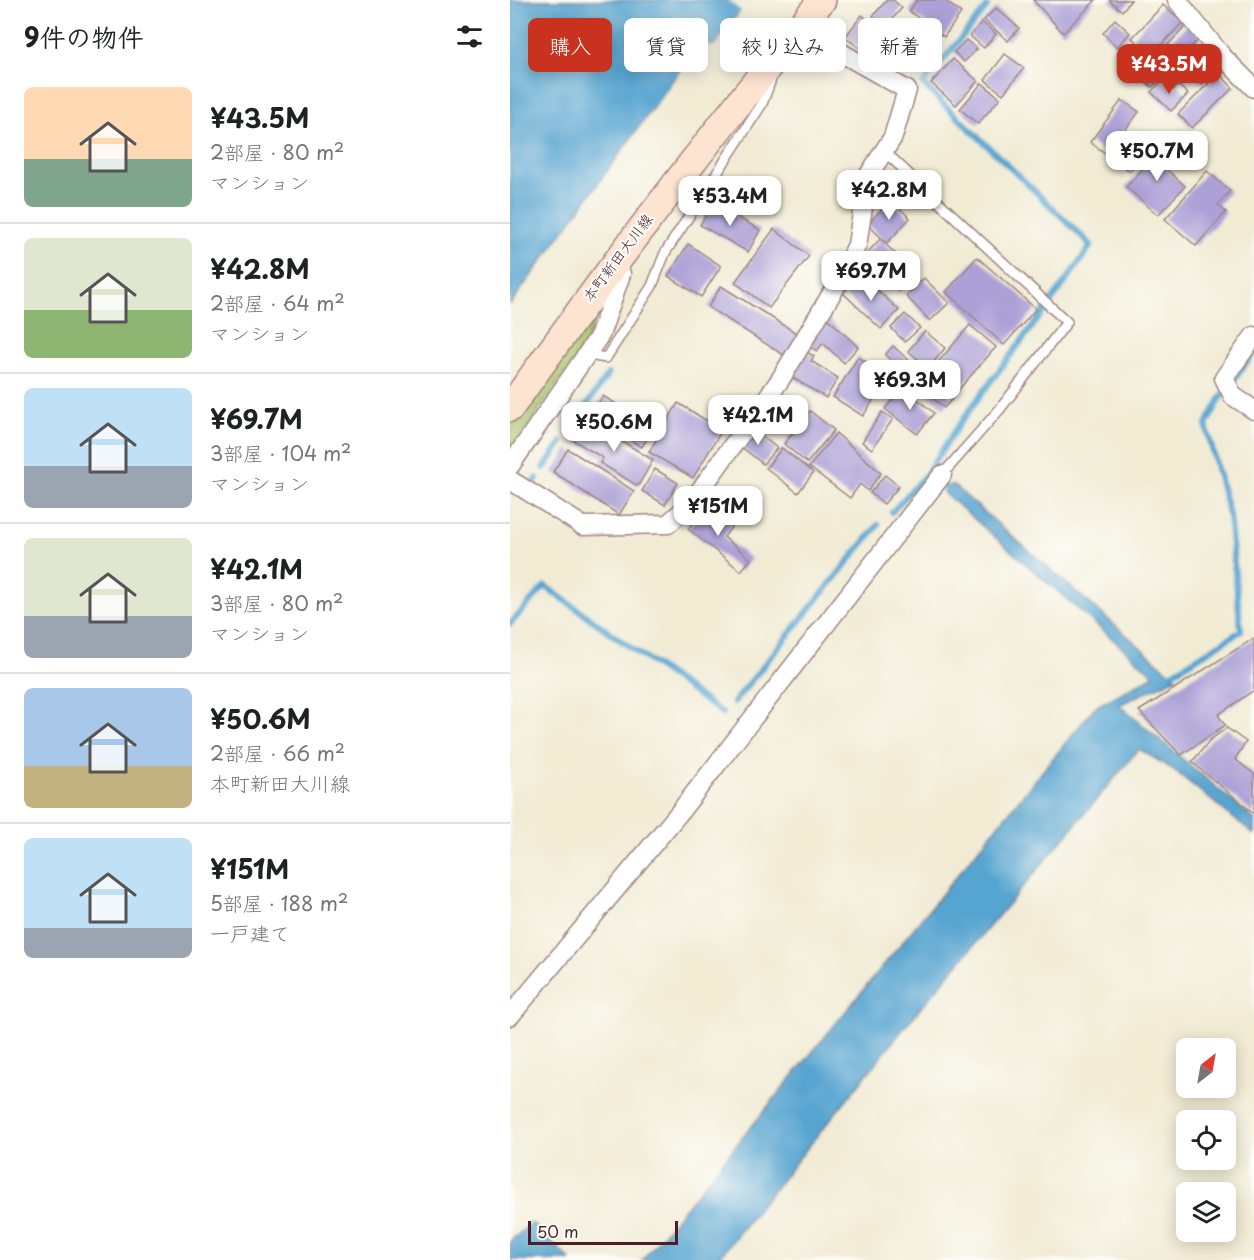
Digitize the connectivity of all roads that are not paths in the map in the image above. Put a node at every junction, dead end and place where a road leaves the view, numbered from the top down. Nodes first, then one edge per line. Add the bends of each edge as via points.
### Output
1 (822, 0) edge
2 (1177, 0) edge
3 (807, 18) edge
4 (846, 55) edge
5 (764, 72) edge
6 (770, 72) edge
7 (1254, 88) edge
8 (884, 152) junction
9 (616, 260) junction
10 (1254, 336) edge
11 (589, 355) junction
12 (510, 408) edge
13 (1254, 410) edge
14 (510, 465) edge
15 (942, 475) joint
16 (510, 480) edge
17 (510, 1016) edge

1 - 3 main road, 本町新田大川線
2 - 7 street via 1222,56
4 - 8 street via 907,90
5 - 9 main road, 本町新田大川線
6 - 11 lane via 773,76 762,104 665,253 652,286 606,358
8 - 15 lane via 1067,322 1000,410
8 - 16 street via 868,176 857,245 800,350 692,503 668,524 583,526
9 - 11 street via 621,274
9 - 12 main road, 本町新田大川線
10 - 13 street via 1224,378 1228,387
11 - 14 street
15 - 17 street via 679,813

